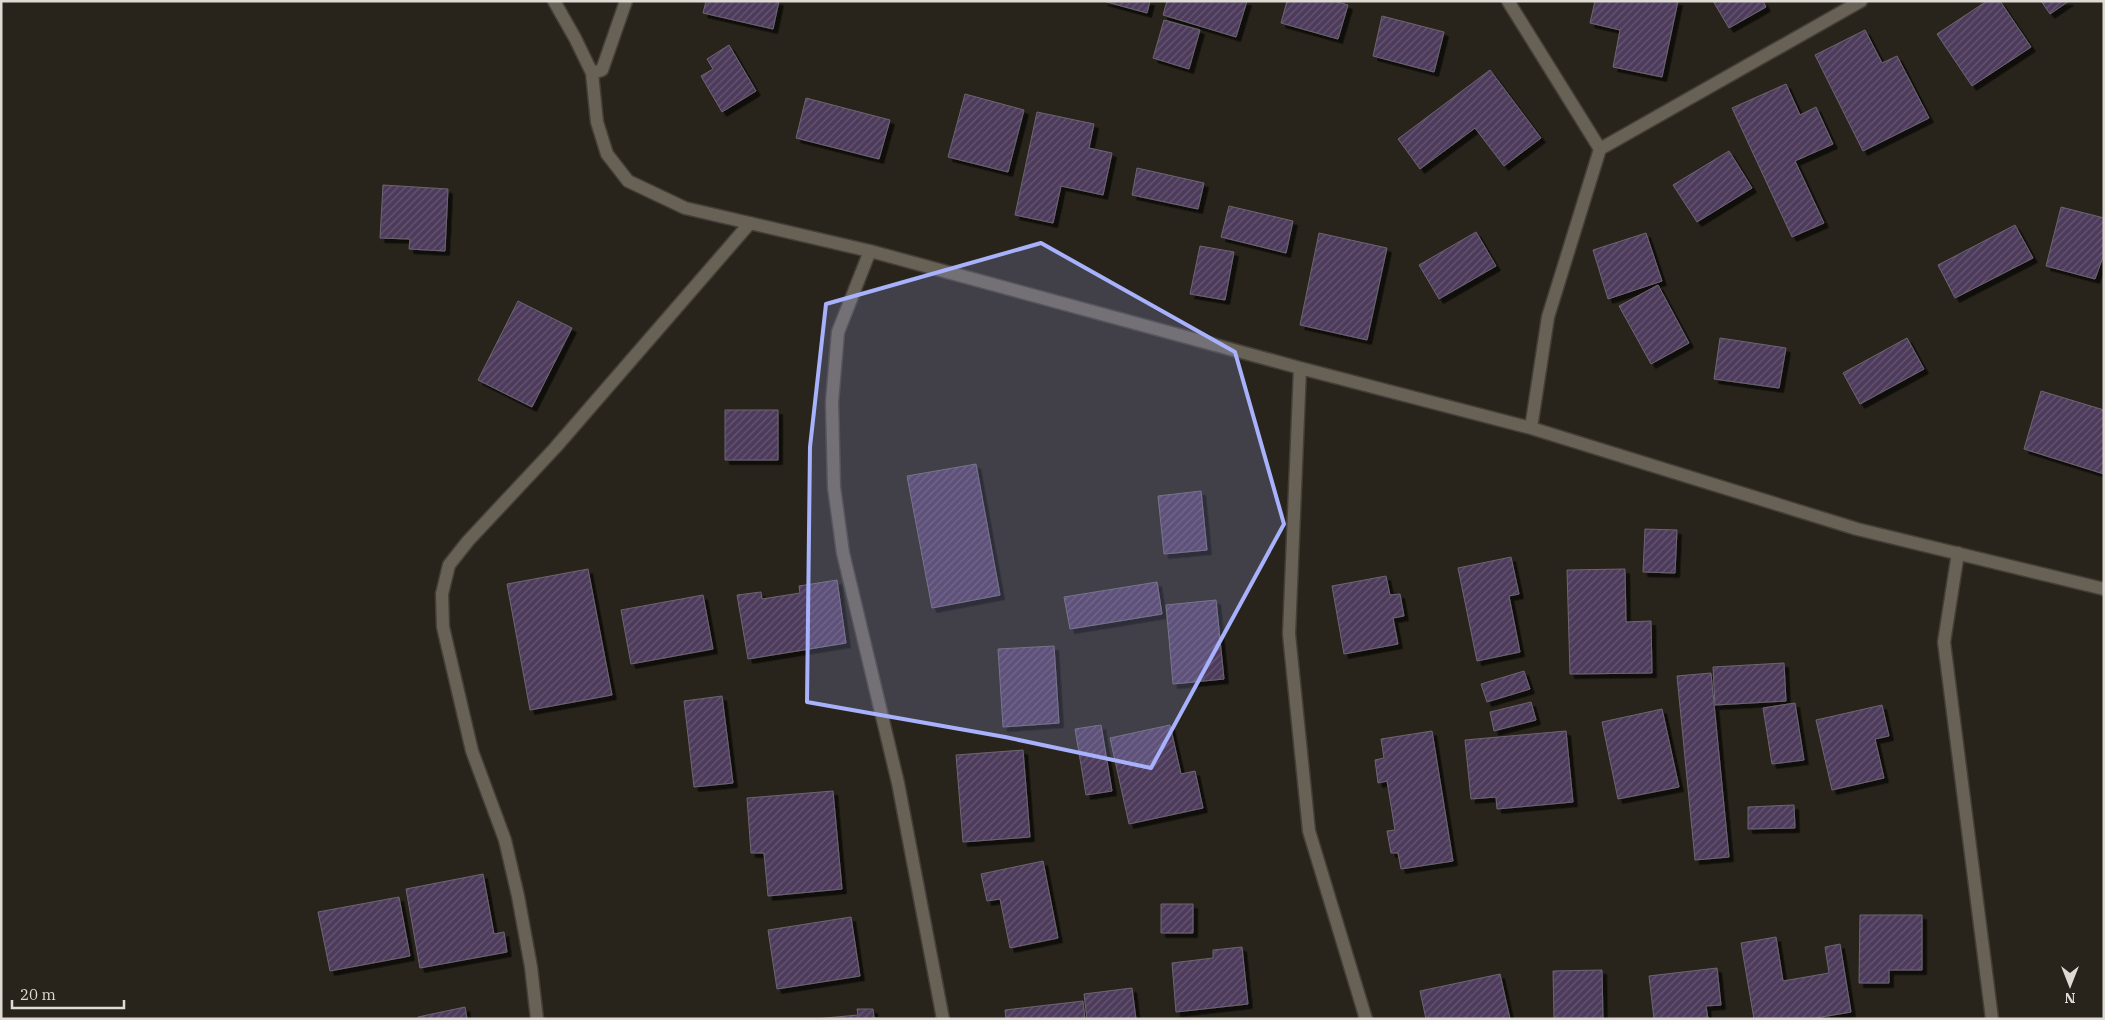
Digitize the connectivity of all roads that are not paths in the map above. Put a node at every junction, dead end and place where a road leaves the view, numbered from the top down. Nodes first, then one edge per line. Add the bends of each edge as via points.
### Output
1 (554, 1) edge
2 (626, 1) edge
3 (1508, 1) edge
4 (1861, 1) edge
5 (592, 73) junction
6 (1600, 149) junction
7 (750, 223) junction
8 (870, 251) junction
9 (1300, 368) junction
10 (1531, 428) junction
11 (1958, 553) junction
12 (2104, 589) edge
13 (537, 1019) edge
14 (943, 1019) edge
15 (1366, 1019) edge
16 (1992, 1019) edge

1 - 5 street
2 - 5 street via 602,70
3 - 6 street
4 - 6 street
5 - 7 street via 597,122 607,154 628,181 685,208
6 - 10 street via 1548,317
7 - 8 street
7 - 13 street via 449,565 442,594 443,627 472,752 505,840 512,868 531,967
8 - 9 street
8 - 14 street via 838,332 832,402 834,487 843,553 898,782
9 - 10 street
9 - 15 street via 1289,634 1308,831
10 - 11 street via 1857,529
11 - 12 street
11 - 16 street via 1944,642

